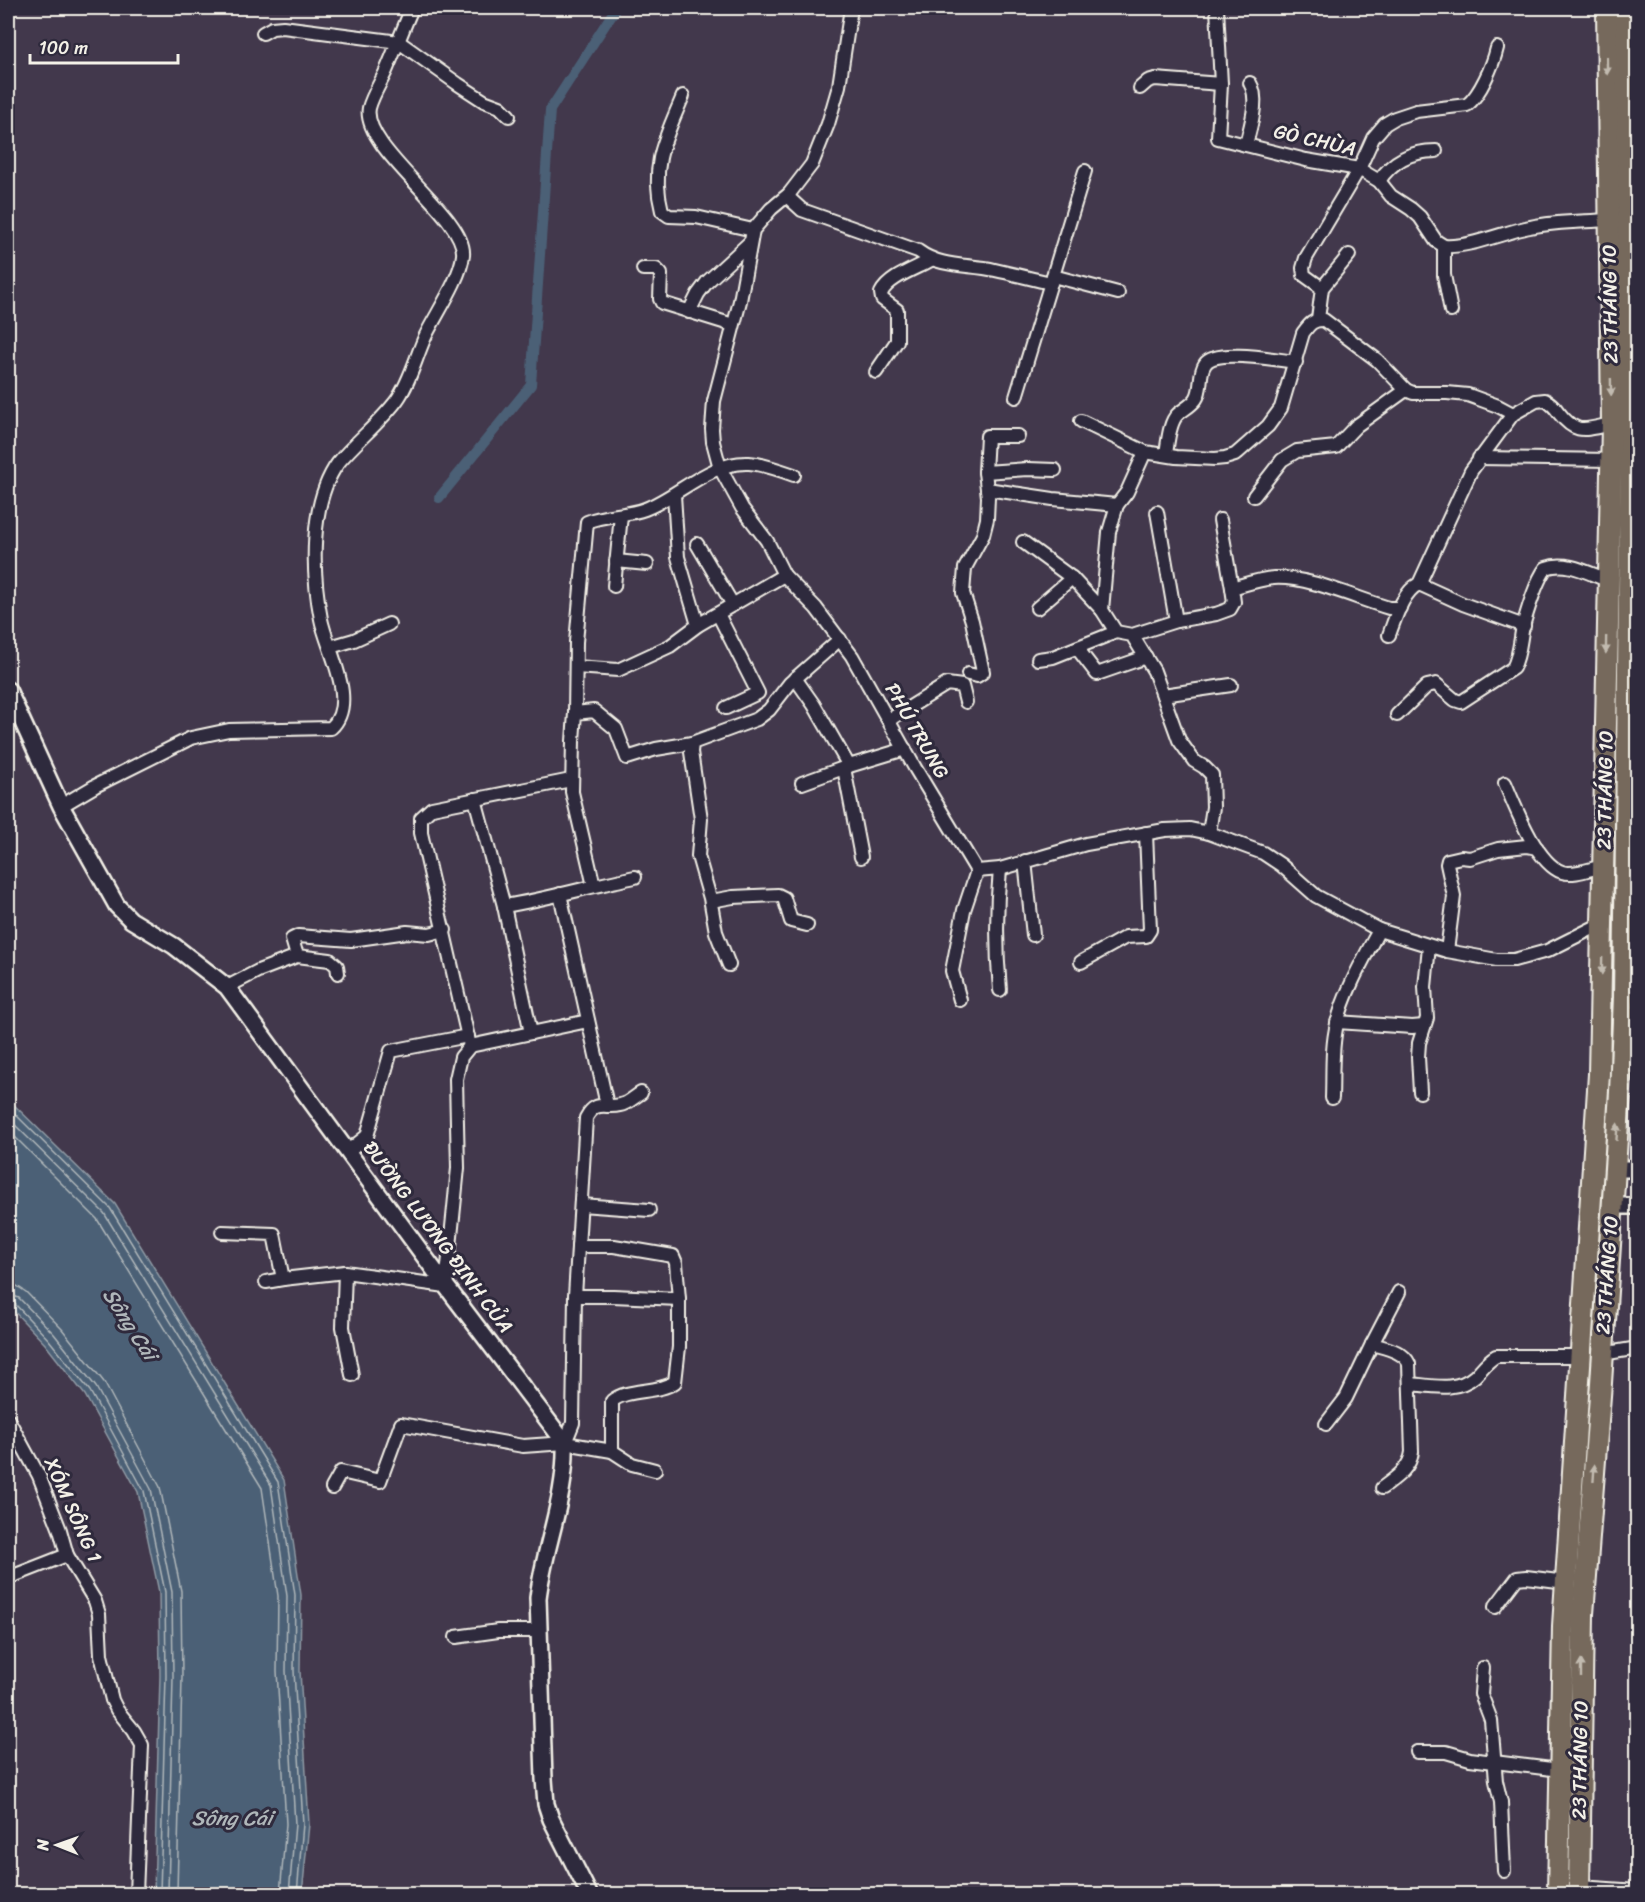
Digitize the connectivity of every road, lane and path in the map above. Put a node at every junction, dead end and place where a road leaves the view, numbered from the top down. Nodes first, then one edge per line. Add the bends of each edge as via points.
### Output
1 (412, 8) edge
2 (852, 8) edge
3 (1217, 8) edge
4 (1607, 8) edge
5 (1626, 8) edge
6 (263, 33) dead end
7 (399, 42) junction
8 (1497, 48) dead end
9 (1250, 83) dead end
10 (1221, 84) junction
11 (1140, 88) dead end
12 (683, 96) dead end
13 (509, 116) dead end
14 (1246, 145) junction
15 (1436, 151) dead end
16 (1359, 170) junction
17 (1085, 171) dead end
18 (1379, 181) junction
19 (789, 194) junction
20 (1609, 220) junction
21 (753, 230) junction
22 (749, 243) junction
23 (1444, 246) junction
24 (1349, 255) dead end
25 (931, 260) junction
26 (643, 269) dead end
27 (1052, 280) junction
28 (1322, 288) junction
29 (1118, 293) dead end
30 (1451, 311) dead end
31 (689, 312) junction
32 (1318, 319) junction
33 (734, 325) junction
34 (1296, 362) junction
35 (876, 372) dead end
36 (1406, 390) junction
37 (1016, 397) dead end
38 (1514, 414) junction
39 (1081, 421) dead end
40 (1612, 424) junction
41 (1018, 436) dead end
42 (1145, 452) junction
43 (1166, 454) junction
44 (1479, 458) junction
45 (1610, 460) junction
46 (720, 468) junction
47 (1055, 470) dead end
48 (985, 472) junction
49 (794, 475) dead end
50 (987, 489) junction
51 (674, 495) junction
52 (1254, 496) dead end
53 (1117, 505) junction
54 (1157, 512) dead end
55 (621, 515) junction
56 (1220, 520) dead end
57 (1023, 542) dead end
58 (697, 544) dead end
59 (616, 561) junction
60 (646, 564) dead end
61 (784, 575) junction
62 (1072, 578) junction
63 (1607, 580) junction
64 (1419, 584) junction
65 (614, 586) dead end
66 (1232, 588) junction
67 (734, 605) junction
68 (1037, 608) dead end
69 (1400, 608) junction
70 (1102, 610) junction
71 (718, 614) junction
72 (1633, 617) edge
73 (1607, 618) junction
74 (1176, 621) junction
75 (388, 624) dead end
76 (698, 625) junction
77 (1524, 626) junction
78 (1116, 632) junction
79 (1132, 635) junction
80 (1389, 635) dead end
81 (840, 639) junction
82 (330, 647) junction
83 (1077, 648) junction
84 (1146, 657) junction
85 (1038, 659) dead end
86 (576, 667) junction
87 (968, 674) dead end
88 (795, 678) junction
89 (1231, 685) dead end
90 (8, 690) edge
91 (1163, 695) junction
92 (966, 702) dead end
93 (11, 707) edge
94 (726, 708) dead end
95 (575, 713) junction
96 (1397, 715) dead end
97 (889, 720) junction
98 (692, 743) junction
99 (905, 749) junction
100 (846, 767) junction
101 (571, 780) junction
102 (802, 783) dead end
103 (1505, 783) dead end
104 (475, 799) junction
105 (61, 806) junction
106 (1146, 833) junction
107 (1209, 833) junction
108 (1631, 840) edge
109 (1538, 848) junction
110 (861, 857) dead end
111 (1025, 861) junction
112 (1604, 866) junction
113 (1000, 869) junction
114 (977, 871) junction
115 (635, 877) dead end
116 (594, 886) junction
117 (560, 894) junction
118 (711, 901) junction
119 (504, 906) junction
120 (1603, 923) junction
121 (807, 925) dead end
122 (444, 930) junction
123 (1379, 930) junction
124 (1033, 935) dead end
125 (1429, 946) junction
126 (1447, 951) junction
127 (297, 956) junction
128 (1081, 962) dead end
129 (729, 965) dead end
130 (338, 973) dead end
131 (227, 987) junction
132 (1000, 990) dead end
133 (1631, 997) edge
134 (960, 1000) dead end
135 (588, 1021) junction
136 (1337, 1022) junction
137 (1424, 1026) junction
138 (531, 1033) junction
139 (469, 1041) junction
140 (1420, 1092) dead end
141 (641, 1093) dead end
142 (1332, 1098) dead end
143 (607, 1105) junction
144 (348, 1151) junction
145 (1593, 1168) junction
146 (1614, 1169) junction
147 (1638, 1169) edge
148 (580, 1205) junction
149 (1591, 1206) junction
150 (1612, 1206) junction
151 (1638, 1206) edge
152 (649, 1210) dead end
153 (222, 1232) dead end
154 (578, 1246) junction
155 (345, 1272) junction
156 (283, 1279) junction
157 (266, 1282) dead end
158 (446, 1286) junction
159 (1399, 1292) dead end
160 (575, 1296) junction
161 (679, 1299) junction
162 (1372, 1344) junction
163 (1638, 1348) edge
164 (1602, 1354) junction
165 (1581, 1356) junction
166 (352, 1375) dead end
167 (1411, 1384) junction
168 (8, 1419) edge
169 (1326, 1424) dead end
170 (565, 1443) junction
171 (612, 1451) junction
172 (655, 1470) dead end
173 (332, 1488) dead end
174 (1382, 1488) dead end
175 (67, 1555) junction
176 (8, 1578) edge
177 (1566, 1582) junction
178 (1495, 1607) dead end
179 (537, 1631) junction
180 (456, 1637) dead end
181 (1483, 1668) dead end
182 (1417, 1752) dead end
183 (1494, 1762) junction
184 (1560, 1770) junction
185 (1504, 1871) dead end
186 (1579, 1891) edge
187 (1638, 1891) edge
188 (136, 1894) edge
189 (589, 1894) edge
190 (1558, 1894) edge

1 - 7 street
2 - 19 street, PHÚ TRUNG via 839,86 828,124 812,164
3 - 10 street, GÒ CHÙA
4 -> 20 main road, 23 THÁNG 10
5 - 72 main road, 23 THÁNG 10
6 - 7 street via 284,27
7 - 13 street
7 - 82 street via 369,109 371,123 398,164 449,222 463,255 398,399 331,472 318,518 316,566 322,621
8 - 16 street via 1474,100 1467,105 1416,111 1385,124 1373,138
9 - 14 street via 1254,98
10 - 11 street via 1162,78 1148,81
10 - 14 street, GÒ CHÙA via 1218,138
12 - 21 street via 659,159 657,185 662,211 669,216
14 - 16 street, GÒ CHÙA
15 - 18 street via 1402,159
16 - 18 street, GÒ CHÙA
16 - 28 street via 1306,258 1304,275
17 - 27 street
18 - 23 street, GÒ CHÙA
19 - 21 street, PHÚ TRUNG
19 - 25 street via 802,210 918,251
20 - 23 street via 1553,223
20 -> 40 main road, 23 THÁNG 10
21 - 22 street, PHÚ TRUNG
22 - 31 street via 707,282
22 - 33 street, PHÚ TRUNG
23 - 30 street via 1444,275
24 - 28 street
25 - 27 street
25 - 35 street via 886,285 881,293 882,299 897,310 898,338
26 - 31 street via 656,269 661,274 662,303
27 - 29 street
27 - 37 street
28 - 32 street
31 - 33 street
32 - 34 street via 1303,333
32 - 36 street via 1377,360
33 - 46 street, PHÚ TRUNG via 714,409 713,442
34 - 43 street via 1278,413 1235,455 1215,459
34 - 43 street via 1219,355 1210,358 1204,364 1196,400 1174,419
36 - 38 street via 1468,395
36 - 52 street via 1356,426 1336,447 1297,451 1282,460
38 - 40 street via 1540,399 1549,401 1572,427
38 - 44 street
39 - 42 street
40 - 45 main road, 23 THÁNG 10
41 - 48 street via 987,436
42 - 43 street
42 - 53 street
44 - 45 street
44 - 64 street
45 - 63 main road, 23 THÁNG 10
46 - 49 street via 750,463
46 - 51 street
46 - 61 street, PHÚ TRUNG
47 - 48 street
48 - 50 street
50 - 53 street
50 - 87 street via 987,519 965,568 963,593 983,672 977,676
51 - 55 street via 644,510
51 - 76 street via 678,556
53 - 70 street via 1109,532
54 - 74 street
55 - 59 street
55 - 86 street via 587,522
56 - 66 street
57 - 62 street
58 - 67 street
59 - 60 street
59 - 65 street
61 - 67 street
61 - 81 street, PHÚ TRUNG
62 - 68 street
62 - 70 street
63 - 73 main road, 23 THÁNG 10
63 - 77 street via 1566,565 1546,568
64 - 69 street
64 - 77 street
66 - 69 street via 1261,579 1291,579
66 - 74 street via 1234,603 1230,609
67 - 71 street
69 - 80 street
70 - 78 street
71 - 76 street
71 - 94 street via 758,693
72 - 73 main road
72 - 108 main road, 23 THÁNG 10
73 -> 112 main road, 23 THÁNG 10
74 - 79 street
75 - 82 street
76 - 86 street via 670,646 618,670
77 - 96 street via 1517,660 1498,679 1461,702 1436,684 1427,686
78 - 79 street
78 - 83 street
79 - 84 street
81 - 88 street
81 - 97 street, PHÚ TRUNG
82 - 105 street via 342,696 341,713 331,728 229,730 191,738
83 - 84 street via 1097,674
83 - 85 street
84 - 91 street
86 - 95 street
88 - 98 street via 758,719
88 - 100 street via 814,705
89 - 91 street
90 - 93 street, ĐƯỜNG LƯƠNG ĐỊNH CỦA
91 - 107 street via 1179,740 1194,761 1212,775
92 - 97 street via 962,686 947,684
93 - 105 street, ĐƯỜNG LƯƠNG ĐỊNH CỦA
95 - 98 street via 594,711 616,729 627,758
95 - 101 street
97 - 99 street, PHÚ TRUNG
98 - 118 street via 701,819 698,856
99 - 100 street
99 - 114 street, PHÚ TRUNG
100 - 102 street
100 - 110 street
101 - 104 street
101 - 116 street
103 - 109 street
104 - 119 street
104 - 122 street via 432,808 421,818 421,833
105 - 131 street, ĐƯỜNG LƯƠNG ĐỊNH CỦA via 117,906
106 - 107 street via 1176,829
106 - 111 street
106 - 128 street via 1150,930 1146,936 1118,940
107 - 123 street via 1263,854 1317,896
108 - 133 main road, 23 THÁNG 10
109 - 112 street via 1561,872
109 - 126 street via 1498,849 1448,860 1454,896
111 - 113 street
111 - 124 street
112 - 120 main road, 23 THÁNG 10
113 - 114 street
113 - 132 street via 996,914
114 - 134 street via 964,910 952,971
115 - 116 street
116 - 117 street
117 - 119 street
117 - 135 street
118 - 121 street via 778,895 784,898 791,921
118 - 129 street via 716,932
119 - 138 street
120 - 126 street via 1547,951 1514,960
120 -> 145 main road, 23 THÁNG 10
122 - 127 street via 351,940 298,936 292,939
122 - 139 street
123 - 125 street
123 - 136 street via 1360,964
125 - 126 street
125 - 137 street
127 - 130 street via 330,960
127 - 131 street
131 - 144 street, ĐƯỜNG LƯƠNG ĐỊNH CỦA
146 -> 133 main road, 23 THÁNG 10
135 - 138 street
135 - 143 street
136 - 137 street
136 - 142 street
137 - 140 street via 1418,1057
138 - 139 street
139 - 144 street via 391,1051 367,1136
139 - 158 street via 456,1079 458,1168
141 - 143 street via 626,1103
143 - 148 street via 599,1105 586,1118
144 - 158 street, ĐƯỜNG LƯƠNG ĐỊNH CỦA
145 - 146 main road
145 - 149 main road, 23 THÁNG 10
146 - 147 street
146 - 150 main road, 23 THÁNG 10
148 - 152 street
148 - 154 street
149 - 150 main road
149 - 165 main road, 23 THÁNG 10
150 - 151 street
150 - 164 main road, 23 THÁNG 10
153 - 156 street via 274,1234
154 - 160 street
154 - 161 street via 614,1246 673,1256
155 - 156 street
155 - 158 street
155 - 166 street via 343,1327
156 - 157 street
158 - 170 street, ĐƯỜNG LƯƠNG ĐỊNH CỦA
159 - 162 street
160 - 161 street
160 - 170 street via 573,1423
161 - 171 street via 675,1382 612,1401
162 - 167 street via 1407,1358
162 - 169 street via 1346,1398
163 - 164 street
164 - 165 main road
186 -> 164 main road, 23 THÁNG 10 via 1582,1644
165 - 167 street via 1496,1356 1457,1387
165 - 177 main road, 23 THÁNG 10
167 - 174 street via 1411,1461
168 - 175 street, XÓM SÔNG 1 via 39,1476
170 - 171 street
170 - 173 street via 523,1446 401,1424 380,1481 341,1472
170 - 179 street via 562,1482 541,1575
171 - 172 street via 632,1464
175 - 176 street
175 - 188 street, XÓM SÔNG 1 via 99,1614 100,1655 112,1700 142,1745
177 - 178 street via 1517,1578
177 - 184 main road, 23 THÁNG 10
179 - 180 street
179 - 189 street via 546,1804
181 - 183 street via 1481,1694 1491,1720
182 - 183 street via 1446,1752
183 - 184 street
183 - 185 street via 1501,1802
184 - 190 main road, 23 THÁNG 10
186 - 187 street

